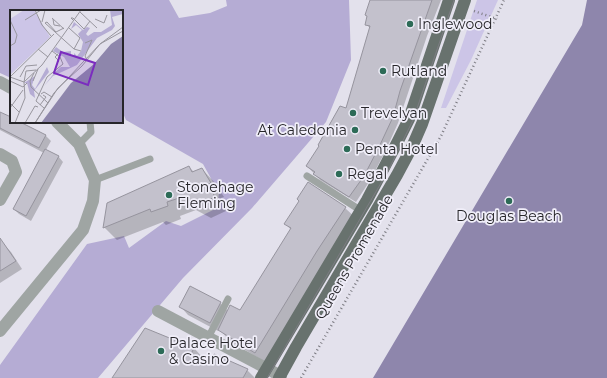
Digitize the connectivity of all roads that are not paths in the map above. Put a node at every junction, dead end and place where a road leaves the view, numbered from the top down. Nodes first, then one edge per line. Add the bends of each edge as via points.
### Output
1 (449, 0) edge
2 (468, 5) edge
3 (0, 82) edge
4 (10, 87) edge
5 (58, 123) edge
6 (90, 123) edge
7 (79, 144) junction
8 (0, 154) edge
9 (150, 158) dead end
10 (307, 176) dead end
11 (95, 180) junction
12 (0, 200) edge
13 (360, 210) junction
14 (228, 299) dead end
15 (158, 311) dead end
16 (2, 325) edge
17 (208, 338) junction
18 (264, 373) edge
19 (280, 377) edge

1 - 13 main road, Queens Promenade via 409,119
2 - 19 main road, Queens Promenade via 412,147
3 - 4 street
5 - 7 street
6 - 7 lane via 91,132
7 - 11 street
8 - 12 street via 12,161 16,172
9 - 11 lane
10 - 13 lane
11 - 16 street via 93,200 83,230
13 - 18 main road, Queens Promenade
14 - 17 lane
15 - 17 street
17 - 18 street
18 - 19 street

